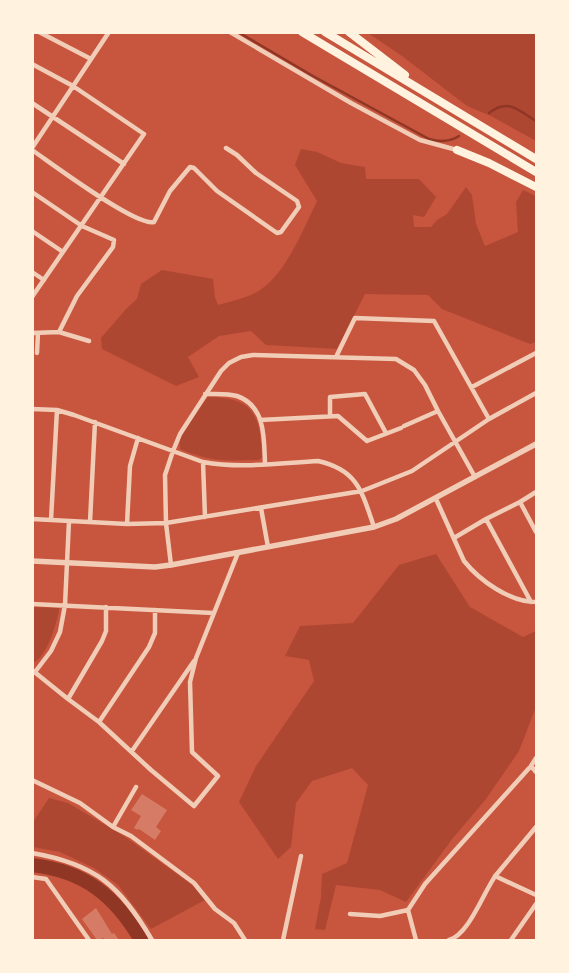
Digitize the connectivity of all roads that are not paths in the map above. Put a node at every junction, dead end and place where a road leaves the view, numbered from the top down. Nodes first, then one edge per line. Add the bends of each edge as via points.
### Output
1 (39, 32) edge
2 (109, 32) edge
3 (230, 32) edge
4 (302, 32) edge
5 (325, 32) edge
6 (348, 32) edge
7 (91, 59) junction
8 (32, 64) edge
9 (73, 86) junction
10 (434, 98) junction
11 (32, 103) edge
12 (54, 116) junction
13 (226, 148) dead end
14 (32, 149) edge
15 (457, 150) joint
16 (536, 159) edge
17 (124, 164) junction
18 (536, 172) edge
19 (536, 187) edge
20 (32, 192) edge
21 (101, 197) junction
22 (82, 226) junction
23 (32, 231) edge
24 (63, 252) junction
25 (32, 272) edge
26 (44, 280) junction
27 (32, 296) edge
28 (59, 332) junction
29 (35, 333) edge
30 (89, 341) dead end
31 (536, 352) edge
32 (37, 353) dead end
33 (336, 357) junction
34 (472, 387) junction
35 (205, 394) junction
36 (536, 394) edge
37 (32, 410) edge
38 (57, 410) junction
39 (438, 411) junction
40 (330, 416) junction
41 (489, 419) junction
42 (260, 420) junction
43 (95, 422) junction
44 (386, 433) junction
45 (138, 438) junction
46 (455, 442) junction
47 (536, 444) edge
48 (173, 451) junction
49 (203, 462) junction
50 (266, 464) junction
51 (475, 477) junction
52 (362, 491) junction
53 (536, 492) edge
54 (436, 499) junction
55 (520, 502) junction
56 (261, 508) junction
57 (205, 517) junction
58 (32, 519) edge
59 (486, 519) junction
60 (51, 520) junction
61 (69, 521) junction
62 (90, 522) junction
63 (166, 523) junction
64 (127, 524) junction
65 (374, 527) junction
66 (536, 532) edge
67 (454, 538) junction
68 (268, 547) junction
69 (238, 553) junction
70 (32, 561) edge
71 (67, 563) junction
72 (171, 565) junction
73 (534, 602) edge
74 (32, 604) edge
75 (65, 605) junction
76 (106, 608) junction
77 (156, 610) junction
78 (213, 613) junction
79 (196, 658) junction
80 (34, 671) edge
81 (68, 699) junction
82 (99, 722) junction
83 (132, 751) junction
84 (536, 758) edge
85 (531, 766) junction
86 (536, 772) edge
87 (32, 780) edge
88 (136, 787) dead end
89 (113, 827) junction
90 (536, 827) edge
91 (32, 853) edge
92 (301, 856) dead end
93 (495, 876) junction
94 (32, 877) edge
95 (536, 894) edge
96 (536, 904) edge
97 (408, 910) junction
98 (350, 914) dead end
99 (89, 940) edge
100 (152, 940) edge
101 (242, 940) edge
102 (283, 940) edge
103 (416, 940) edge
104 (452, 940) edge
105 (511, 940) edge

1 - 7 street
2 - 7 street
3 - 15 street via 420,140
4 - 18 highway
5 - 10 highway
6 - 10 highway
7 - 9 street
8 - 9 street
9 - 12 street
9 - 17 street via 144,134
10 - 16 highway
11 - 12 street
12 - 14 street
12 - 17 street
13 - 21 street via 297,201 299,207 281,232 277,233 217,191 190,167 168,190 154,222 123,212
14 - 21 street
15 - 19 highway via 489,162
17 - 21 street
20 - 22 street
21 - 22 street
22 - 24 street
22 - 28 street via 114,240 113,246 77,296
23 - 24 street
24 - 26 street
25 - 26 street
26 - 27 street
28 - 29 street
28 - 30 street
29 - 32 street
31 - 34 street
33 - 34 street via 355,318 434,321
33 - 35 street via 267,354 241,357 220,371
33 - 39 street via 396,359 414,370
34 - 41 street
35 - 42 street via 237,396 252,405
35 - 48 street
36 - 41 street
37 - 38 street
38 - 43 street
38 - 60 street
39 - 44 street
39 - 46 street
40 - 42 street
40 - 44 street via 338,416 367,441
40 - 44 street via 330,397 365,394
41 - 46 street
42 - 50 street
43 - 45 street
43 - 62 street
45 - 48 street
45 - 64 street via 130,466
46 - 51 street
46 - 52 street via 412,471
47 - 51 street
48 - 49 street
48 - 63 street via 166,475
49 - 50 street via 232,466
49 - 57 street
50 - 52 street via 318,461 330,464 354,479
51 - 54 street
52 - 56 street
52 - 65 street
53 - 55 street
54 - 65 street
54 - 67 street
55 - 59 street
55 - 66 street
56 - 57 street
56 - 68 street
57 - 63 street
58 - 60 street
59 - 67 street
59 - 73 street
60 - 61 street
61 - 62 street
61 - 71 street
62 - 64 street
63 - 64 street
63 - 72 street
65 - 68 street
67 - 73 street via 464,560 480,576 513,598
68 - 69 street
69 - 72 street
69 - 78 street
70 - 71 street
71 - 72 street
71 - 75 street
74 - 75 street
75 - 76 street
75 - 80 street via 60,632 51,651
76 - 77 street
76 - 81 street via 106,630 102,641
77 - 78 street
77 - 82 street via 149,647
78 - 79 street
79 - 83 street
79 - 83 street via 190,682 192,752 218,776 194,806
80 - 81 street
81 - 82 street
82 - 83 street
84 - 85 street
85 - 86 street
85 - 97 street via 425,884
87 - 89 street via 80,803
88 - 89 street
89 - 101 street via 131,836 194,883 215,909 234,923
90 - 93 street
91 - 100 street via 73,863 99,876 121,894
92 - 102 street
93 - 95 street
93 - 104 street via 468,924
94 - 99 street via 46,879
96 - 105 street
97 - 98 street via 380,916
97 - 103 street

